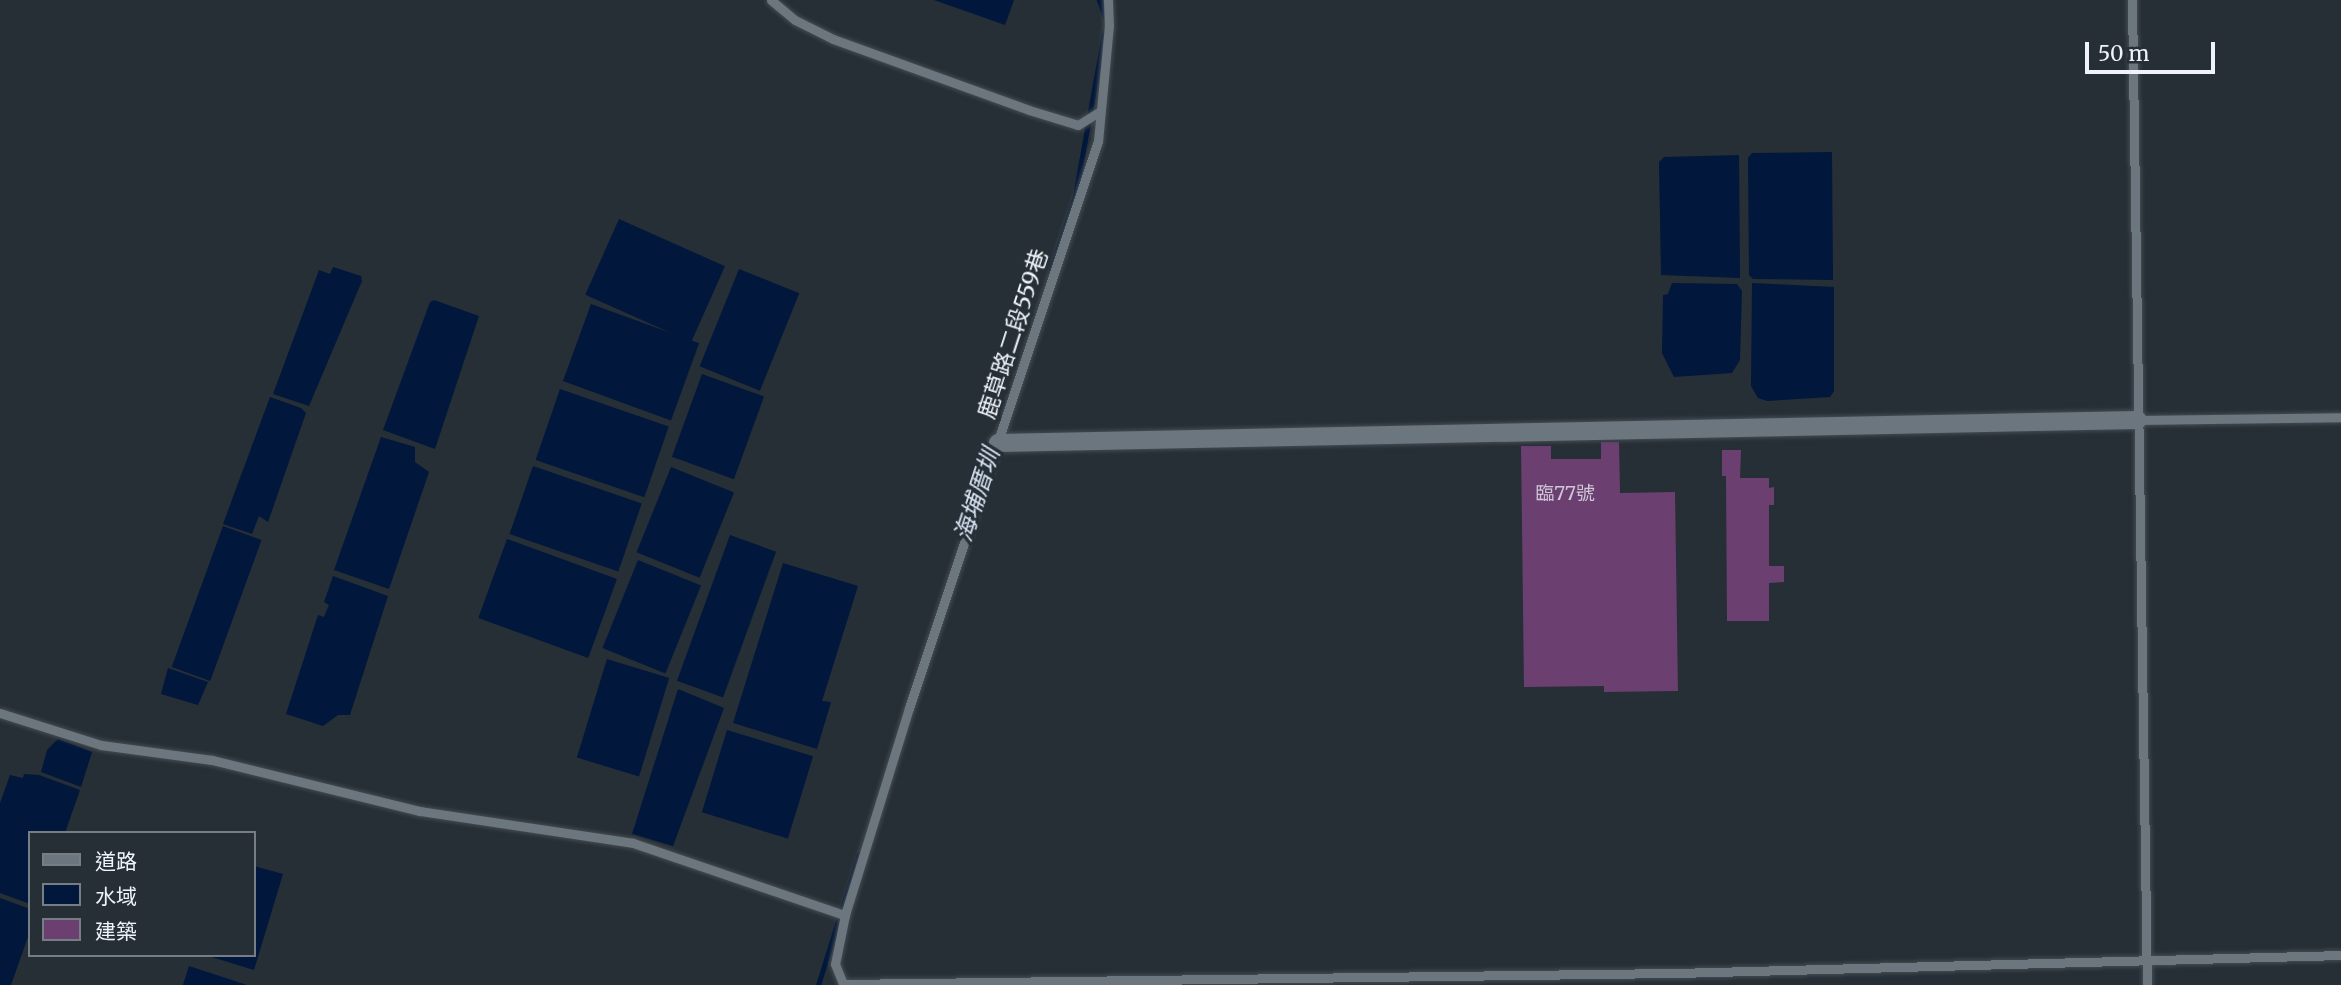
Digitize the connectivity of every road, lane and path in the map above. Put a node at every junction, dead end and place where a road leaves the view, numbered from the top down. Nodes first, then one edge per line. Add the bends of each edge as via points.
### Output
1 (771, 0) edge
2 (1108, 0) edge
3 (2132, 0) edge
4 (1099, 112) junction
5 (2341, 417) edge
6 (2138, 420) junction
7 (998, 443) junction
8 (0, 713) edge
9 (845, 915) junction
10 (2341, 955) edge
11 (2146, 962) junction
12 (2147, 985) edge

1 - 4 lane via 795,20 833,39 1018,106 1078,125
2 - 4 lane, 鹿草路二段559巷
3 - 6 lane
4 - 7 lane, 鹿草路二段559巷 via 1098,141
5 - 6 lane
6 - 7 street
6 - 11 lane
7 - 9 lane, 鹿草路二段559巷
8 - 9 lane via 102,745 212,760 420,811 633,844
9 - 11 lane, 鹿草路二段559巷 via 835,964 844,984
10 - 11 lane
11 - 12 lane

